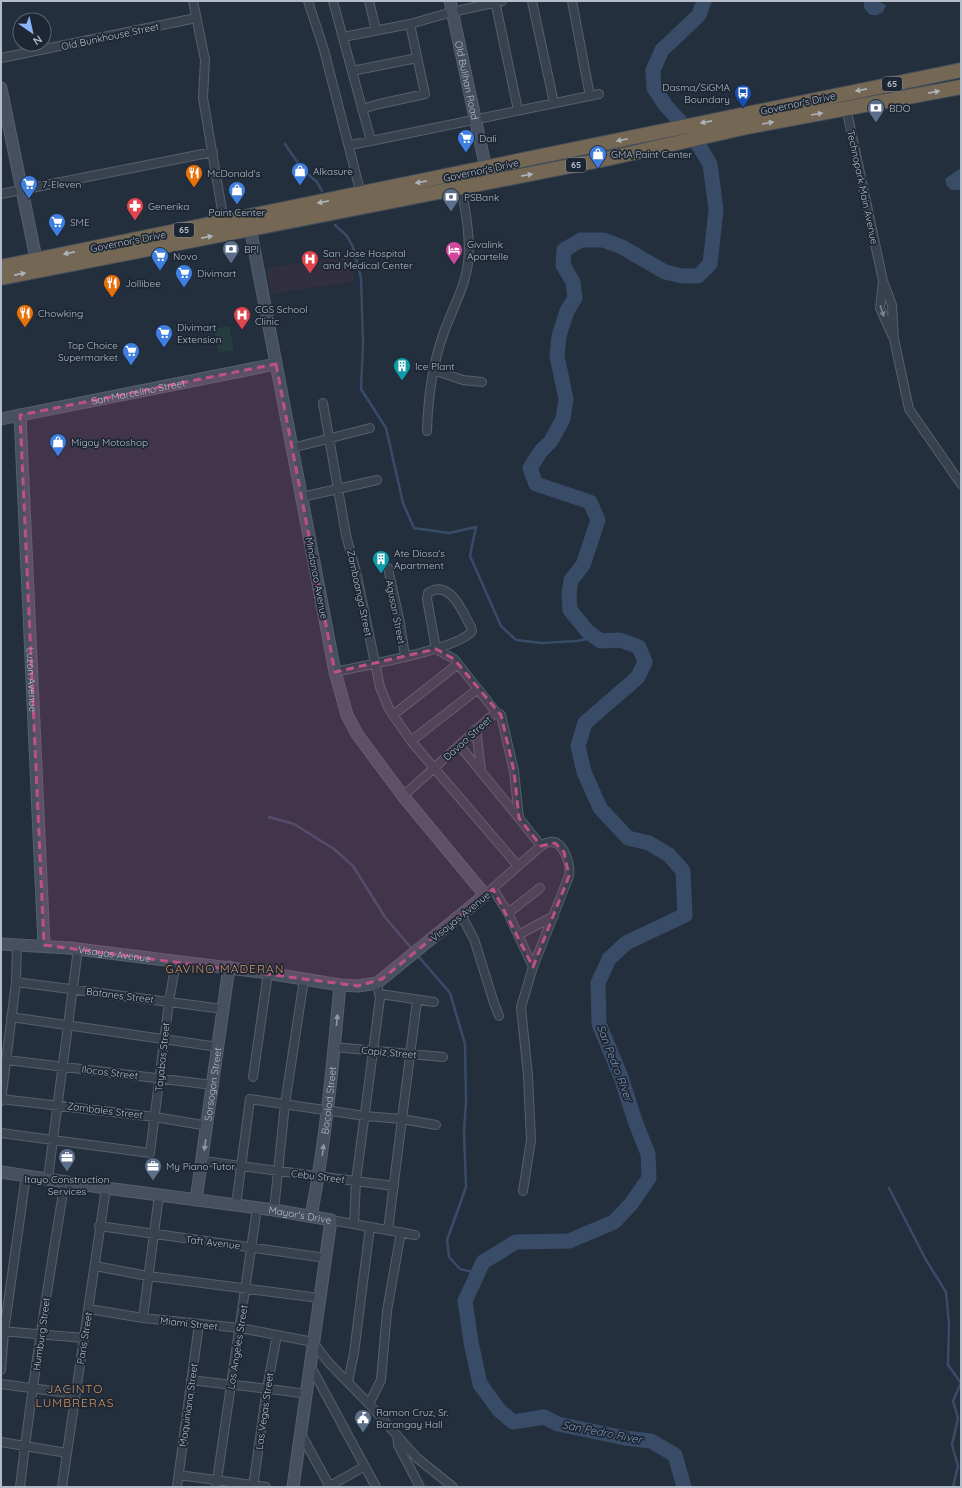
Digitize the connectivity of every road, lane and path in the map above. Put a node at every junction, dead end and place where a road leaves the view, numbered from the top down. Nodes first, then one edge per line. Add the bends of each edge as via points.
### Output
1 (193, 1) edge
2 (308, 1) edge
3 (333, 1) edge
4 (369, 1) edge
5 (497, 1) edge
6 (532, 1) edge
7 (572, 1) edge
8 (451, 6) edge
9 (196, 18) junction
10 (410, 24) junction
11 (376, 30) junction
12 (343, 37) junction
13 (1, 58) edge
14 (417, 58) junction
15 (961, 70) edge
16 (352, 72) junction
17 (961, 87) edge
18 (1, 88) edge
19 (843, 93) junction
20 (599, 94) dead end
21 (590, 96) junction
22 (554, 103) junction
23 (362, 109) junction
24 (846, 109) junction
25 (518, 110) junction
26 (4, 116) edge
27 (476, 119) junction
28 (746, 121) junction
29 (661, 138) junction
30 (372, 141) junction
31 (350, 145) junction
32 (213, 152) junction
33 (486, 169) junction
34 (460, 181) junction
35 (489, 182) junction
36 (23, 190) junction
37 (1, 194) edge
38 (361, 194) junction
39 (224, 222) junction
40 (249, 223) junction
41 (37, 265) junction
42 (1, 267) edge
43 (1, 278) edge
44 (883, 280) junction
45 (894, 339) junction
46 (276, 364) junction
47 (433, 370) junction
48 (482, 382) dead end
49 (323, 403) dead end
50 (20, 415) junction
51 (1, 419) edge
52 (370, 428) dead end
53 (427, 431) dead end
54 (328, 437) junction
55 (292, 448) junction
56 (377, 480) dead end
57 (961, 484) edge
58 (338, 488) junction
59 (302, 497) junction
60 (388, 568) dead end
61 (436, 649) junction
62 (405, 656) junction
63 (375, 663) junction
64 (458, 664) junction
65 (335, 672) junction
66 (478, 689) junction
67 (496, 712) junction
68 (393, 715) junction
69 (476, 729) junction
70 (411, 741) junction
71 (459, 744) junction
72 (433, 768) junction
73 (481, 771) junction
74 (403, 796) junction
75 (519, 818) junction
76 (541, 846) junction
77 (518, 866) junction
78 (540, 888) dead end
79 (489, 892) junction
80 (508, 913) junction
81 (461, 915) junction
82 (554, 916) junction
83 (518, 935) junction
84 (1, 944) edge
85 (17, 944) junction
86 (44, 945) junction
87 (78, 949) junction
88 (176, 961) junction
89 (228, 967) junction
90 (533, 967) junction
91 (268, 973) junction
92 (304, 979) junction
93 (16, 982) junction
94 (377, 983) junction
95 (340, 985) junction
96 (72, 988) junction
97 (380, 994) junction
98 (417, 1000) junction
99 (169, 1002) junction
100 (434, 1002) dead end
101 (223, 1010) junction
102 (499, 1016) dead end
103 (12, 1017) junction
104 (67, 1025) junction
105 (164, 1038) junction
106 (218, 1047) junction
107 (334, 1047) junction
108 (375, 1050) junction
109 (410, 1053) junction
110 (443, 1057) dead end
111 (7, 1060) junction
112 (63, 1066) junction
113 (253, 1077) dead end
114 (160, 1078) junction
115 (213, 1085) junction
116 (1, 1100) edge
117 (285, 1104) junction
118 (58, 1105) junction
119 (328, 1111) junction
120 (366, 1116) junction
121 (155, 1117) junction
122 (402, 1119) junction
123 (436, 1125) dead end
124 (208, 1126) junction
125 (1, 1133) edge
126 (52, 1140) junction
127 (203, 1161) junction
128 (242, 1166) junction
129 (278, 1171) junction
130 (1, 1172) edge
131 (26, 1175) junction
132 (319, 1176) junction
133 (48, 1178) junction
134 (65, 1181) junction
135 (356, 1181) junction
136 (394, 1186) junction
137 (106, 1188) junction
138 (523, 1192) dead end
139 (159, 1195) junction
140 (196, 1200) junction
141 (236, 1205) junction
142 (257, 1208) junction
143 (274, 1210) junction
144 (312, 1216) junction
145 (331, 1220) junction
146 (354, 1224) junction
147 (99, 1226) junction
148 (370, 1227) junction
149 (388, 1230) junction
150 (401, 1232) junction
151 (415, 1234) dead end
152 (154, 1235) junction
153 (251, 1246) junction
154 (326, 1258) junction
155 (95, 1266) junction
156 (148, 1276) junction
157 (247, 1288) junction
158 (319, 1298) junction
159 (89, 1309) junction
160 (143, 1318) junction
161 (199, 1324) junction
162 (240, 1328) junction
163 (3, 1332) edge
164 (277, 1335) junction
165 (39, 1336) junction
166 (84, 1338) junction
167 (313, 1342) junction
168 (311, 1367) junction
169 (1, 1370) edge
170 (191, 1380) junction
171 (348, 1382) junction
172 (1, 1384) edge
173 (230, 1386) junction
174 (267, 1388) junction
175 (34, 1389) junction
176 (76, 1394) junction
177 (307, 1394) junction
178 (369, 1404) junction
179 (301, 1434) junction
180 (397, 1435) junction
181 (1, 1442) edge
182 (25, 1446) junction
183 (67, 1453) junction
184 (365, 1466) junction
185 (178, 1475) junction
186 (216, 1484) edge
187 (254, 1486) edge
188 (20, 1487) edge
189 (62, 1487) edge
190 (177, 1487) edge
191 (266, 1487) edge
192 (293, 1487) edge
193 (329, 1487) edge
194 (376, 1487) edge
195 (420, 1487) edge
196 (453, 1487) edge

1 - 9 street
2 - 31 street
3 - 12 street
4 - 11 street
5 - 8 street
5 - 25 street
6 - 22 street
7 - 21 street
8 - 10 street
8 - 27 street, Old Bulihan Road
9 - 13 street, Old Bunkhouse Street
9 - 32 street via 205,60 203,98
10 - 11 street
10 - 14 street
11 - 12 street
12 - 16 street
14 - 16 street
14 - 23 street via 425,94
15 -> 19 highway, Governor's Drive / 65
16 - 23 street
24 -> 17 highway, Governor's Drive / 65
18 - 26 street
19 - 24 street, Technopark Main Avenue
19 - 28 highway, Governor's Drive / 65
20 - 21 street
21 - 22 street
22 - 25 street
23 - 30 street
28 -> 24 highway, Governor's Drive / 65
24 - 44 street, Technopark Main Avenue
25 - 27 street
26 - 36 street
27 - 30 street
27 - 33 street, Old Bulihan Road
28 - 29 highway, Governor's Drive / 65
29 -> 33 highway, Governor's Drive / 65
35 -> 29 highway, Governor's Drive / 65 via 606,159
30 - 31 street
31 - 38 street
32 - 36 street
32 - 39 street
33 - 34 highway, Governor's Drive / 65
33 - 35 street, Old Bulihan Road
34 - 35 highway, Governor's Drive / 65
34 -> 38 highway, Governor's Drive / 65
34 - 40 highway, Governor's Drive / 65
34 - 47 street via 467,216 468,263 465,279 442,336
36 - 37 street
36 - 41 street
38 -> 40 highway, Governor's Drive / 65
39 - 40 highway, Governor's Drive / 65
39 -> 41 highway, Governor's Drive / 65
41 -> 40 highway, Governor's Drive / 65
40 - 46 street, Mindanao Avenue
41 - 42 highway, Governor's Drive / 65
43 -> 41 highway, Governor's Drive / 65
44 - 45 street, Technopark Main Avenue via 892,305
44 -> 45 street, Technopark Main Avenue via 880,308
45 - 57 street, Technopark Main Avenue via 909,409
46 - 50 street, San Marcelino Street
46 - 55 street, Mindanao Avenue
47 - 48 street via 463,380
47 - 53 street via 428,398
49 - 54 street, Zamboanga Street
50 - 51 street, San Marcelino Street
50 - 86 street, Luzon Avenue
52 - 54 street
54 - 55 street
54 - 58 street, Zamboanga Street
55 - 59 street, Mindanao Avenue
56 - 58 street
58 - 59 street
58 - 63 street, Zamboanga Street
59 - 65 street, Mindanao Avenue
60 - 62 street, Agusan Street
61 - 61 street via 427,599 428,592 433,589 446,590 451,594 472,631 466,637
61 - 62 street
61 - 64 street, Davao Street
62 - 63 street
63 - 65 street
63 - 68 street, Zamboanga Street via 380,687
64 - 66 street, Davao Street
64 - 68 street
65 - 74 street, Mindanao Avenue via 347,715 357,734
66 - 67 street, Davao Street
66 - 70 street
67 - 69 street, Davao Street
67 - 75 street via 501,715 514,771
68 - 70 street, Zamboanga Street
69 - 71 street, Davao Street
69 - 73 street
70 - 72 street, Zamboanga Street
71 - 72 street, Davao Street
71 - 73 street
72 - 74 street, Davao Street
72 - 77 street, Zamboanga Street
73 - 75 street
74 - 79 street, Mindanao Avenue
75 - 76 street
76 - 77 street, Visayas Avenue
76 - 82 street via 550,842 560,846 570,870
77 - 79 street, Visayas Avenue
78 - 80 street
79 - 80 street
79 - 81 street, Visayas Avenue
80 - 83 street
81 - 94 street, Visayas Avenue
81 - 102 street via 474,939
82 - 83 street
82 - 90 street
83 - 90 street
84 - 85 street, Visayas Avenue
85 - 86 street, Visayas Avenue
85 - 93 street
86 - 87 street, Visayas Avenue
87 - 88 street, Visayas Avenue
87 - 96 street
88 - 89 street, Visayas Avenue
88 - 99 street, Tayabas Street
89 - 91 street, Visayas Avenue
89 - 101 street, Sorsogon Street
90 - 138 street via 521,1007 531,1140
91 - 92 street, Visayas Avenue
91 - 113 street
92 - 95 street, Visayas Avenue
92 - 117 street
93 - 96 street, Batanes Street
93 - 103 street
94 - 95 street, Visayas Avenue
94 - 97 street
107 -> 95 street, Bacolod Street
96 - 99 street, Batanes Street
96 - 104 street
97 - 98 street
97 - 108 street
98 - 100 street
98 - 109 street
99 - 101 street, Batanes Street
99 - 105 street, Tayabas Street
101 - 106 street, Sorsogon Street
103 - 104 street
103 - 111 street
104 - 105 street
104 - 112 street
105 - 106 street
105 - 114 street, Tayabas Street
106 - 115 street, Sorsogon Street
107 - 108 street, Capiz Street
107 - 119 street, Bacolod Street
108 - 109 street, Capiz Street
108 - 120 street
109 - 110 street, Capiz Street
109 - 122 street
111 - 112 street, Ilocos Street
111 - 116 street
112 - 114 street, Ilocos Street
112 - 118 street
114 - 115 street, Ilocos Street
114 - 121 street, Tayabas Street
115 - 124 street, Sorsogon Street
116 - 118 street, Zambales Street
117 - 119 street
117 - 128 street via 250,1099
117 - 129 street
118 - 121 street, Zambales Street
118 - 126 street
119 - 120 street
132 -> 119 street, Bacolod Street
120 - 122 street
120 - 135 street
121 - 124 street, Zambales Street
121 - 126 street, Tayabas Street via 150,1153
122 - 123 street
122 - 136 street
124 -> 127 street, Sorsogon Street
125 - 126 street
126 - 133 street
127 - 128 street, Cebu Street
127 - 140 street, Sorsogon Street
128 - 129 street, Cebu Street
128 - 141 street
129 - 132 street, Cebu Street
129 - 143 street
130 - 131 street, Mayor's Drive
131 - 133 street, Mayor's Drive
131 - 163 street
132 - 135 street, Cebu Street
132 - 144 street, Bacolod Street
133 - 134 street, Mayor's Drive
134 - 137 street, Mayor's Drive
134 - 165 street, Humburg Street
135 - 136 street, Cebu Street
135 - 146 street
136 - 149 street
137 - 139 street, Mayor's Drive
137 - 147 street, Paris Street
139 - 140 street, Mayor's Drive
139 - 152 street
140 - 141 street, Mayor's Drive
141 - 142 street, Mayor's Drive
142 - 143 street, Mayor's Drive
142 - 153 street, Los Angeles Street
143 - 144 street, Mayor's Drive
144 - 145 street, Mayor's Drive
145 - 146 street
145 - 154 street, Mayor's Drive
146 - 148 street
147 - 152 street, Taft Avenue
147 - 155 street, Paris Street
148 - 149 street
148 - 171 street via 354,1354
149 - 150 street
150 - 151 street
150 - 178 street via 387,1311 381,1380
152 - 153 street, Taft Avenue
152 - 156 street
153 - 154 street, Taft Avenue
153 - 157 street, Los Angeles Street
154 - 158 street, Mayor's Drive
155 - 156 street
155 - 159 street, Paris Street
156 - 157 street
156 - 160 street
157 - 158 street
157 - 162 street, Los Angeles Street
158 - 167 street, Mayor's Drive
159 - 160 street, Miami Street
159 - 166 street, Paris Street
160 - 161 street, Miami Street
161 - 162 street, Miami Street
161 - 170 street, Maquiniana Street
162 - 164 street, Miami Street
162 - 173 street, Los Angeles Street
163 - 165 street
163 - 169 street
164 - 167 street, Miami Street
164 - 174 street, Las Vegas Street
165 - 166 street
165 - 175 street, Humburg Street
166 - 176 street, Paris Street
167 - 168 street, Mayor's Drive
167 - 171 street
168 - 177 street, Mayor's Drive
168 - 184 street
170 - 173 street
170 - 185 street, Maquiniana Street
171 - 178 street
172 - 175 street
173 - 174 street
173 - 186 street, Los Angeles Street
174 - 177 street
174 - 187 street, Las Vegas Street
175 - 176 street
175 - 182 street, Humburg Street
176 - 183 street, Paris Street
177 - 179 street, Mayor's Drive
178 - 180 street
179 - 192 street, Mayor's Drive
179 - 193 street
180 - 195 street via 398,1445
180 - 196 street via 417,1458
181 - 182 street
182 - 183 street
182 - 188 street, Humburg Street
183 - 189 street, Paris Street
184 - 193 street
184 - 194 street
185 - 186 street
185 - 190 street, Maquiniana Street
186 - 187 street
187 - 191 street

